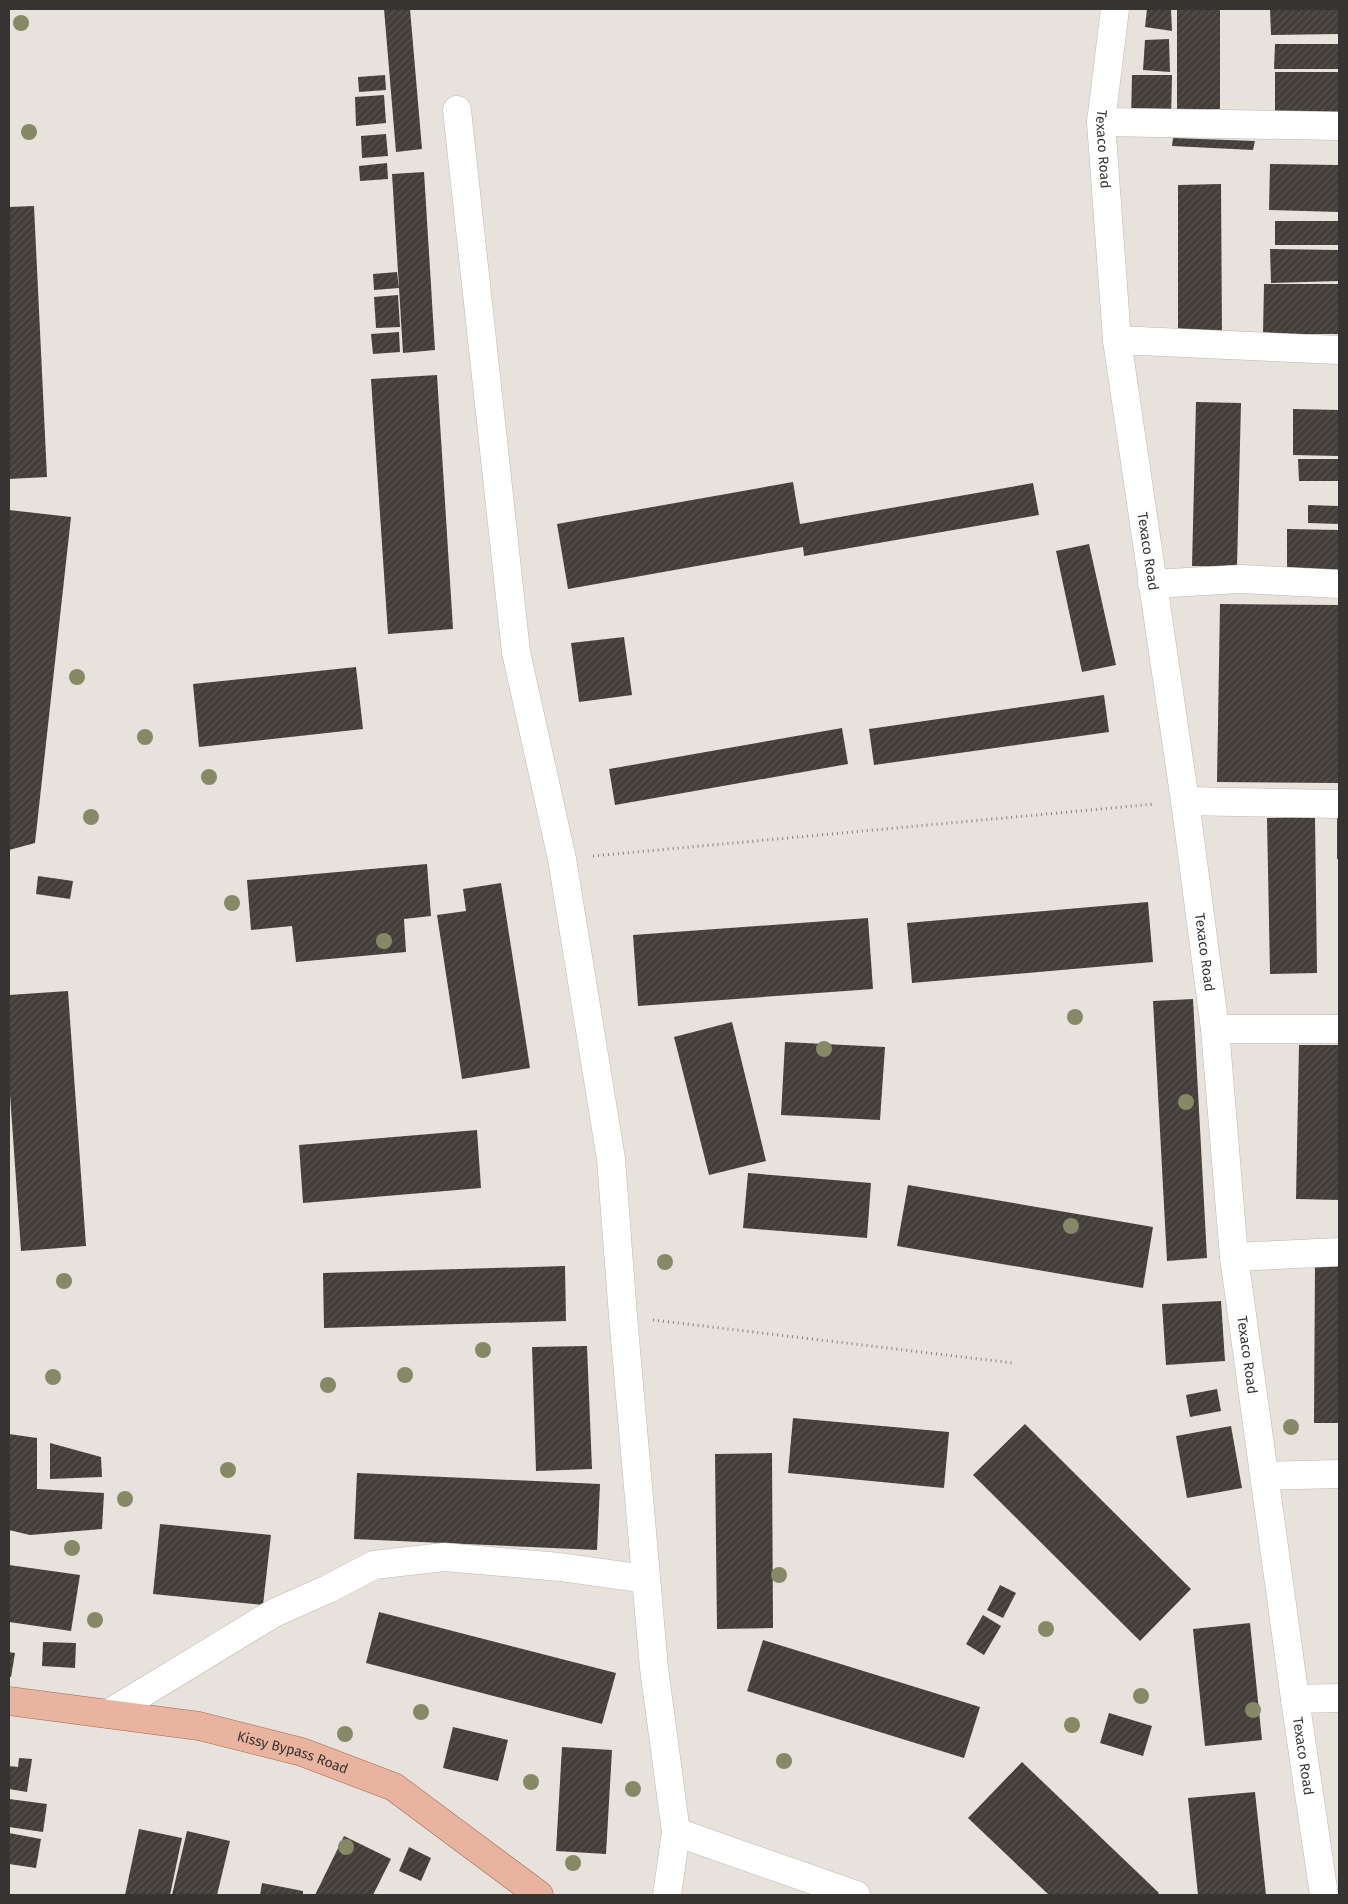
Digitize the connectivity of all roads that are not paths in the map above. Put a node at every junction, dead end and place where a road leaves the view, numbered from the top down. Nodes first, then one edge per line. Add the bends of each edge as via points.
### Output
1 (1114, 9) edge
2 (457, 110) dead end
3 (1101, 122) junction
4 (1339, 126) edge
5 (1117, 340) junction
6 (1339, 350) edge
7 (1152, 584) junction
8 (1339, 584) edge
9 (1185, 801) junction
10 (1339, 804) edge
11 (1215, 1029) junction
12 (1339, 1029) edge
13 (1339, 1252) edge
14 (1234, 1257) junction
15 (1339, 1474) edge
16 (1265, 1476) junction
17 (646, 1579) junction
18 (1339, 1698) edge
19 (1295, 1699) junction
20 (9, 1701) edge
21 (108, 1714) junction
22 (676, 1832) junction
23 (539, 1895) edge
24 (667, 1895) edge
25 (856, 1895) edge
26 (1324, 1895) edge

1 - 3 street, Texaco Road
2 - 17 street via 516,652 562,859 611,1159
3 - 4 street
3 - 5 street, Texaco Road
5 - 6 street
5 - 7 street, Texaco Road
7 - 8 street via 1242,580
7 - 9 street, Texaco Road
9 - 10 street
9 - 11 street, Texaco Road
11 - 12 street
11 - 14 street, Texaco Road
13 - 14 street
14 - 16 street, Texaco Road
15 - 16 street
16 - 19 street, Texaco Road
17 - 21 street via 560,1567 444,1557 374,1565 274,1613
17 - 22 street via 654,1668
18 - 19 street
19 - 26 street, Texaco Road
20 - 21 main road, Kissy Bypass Road
21 - 23 main road, Kissy Bypass Road via 199,1726 302,1752 394,1787
22 - 24 street
22 - 25 street

